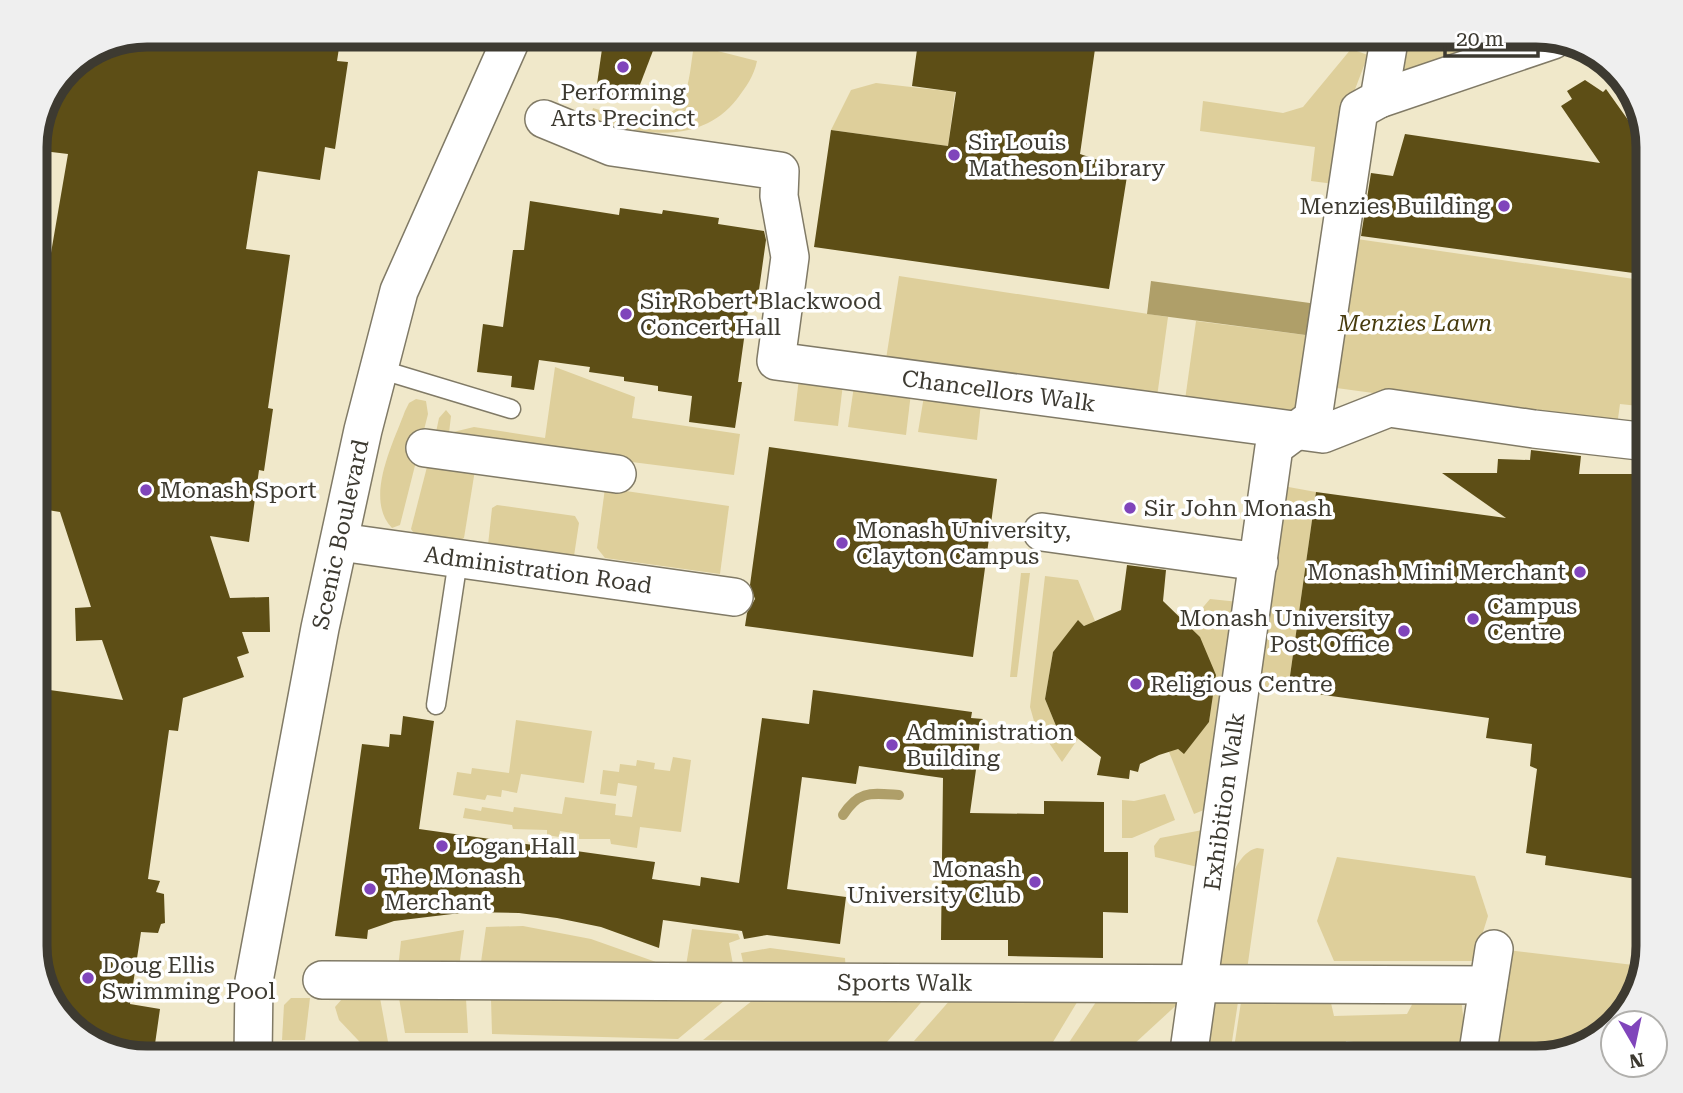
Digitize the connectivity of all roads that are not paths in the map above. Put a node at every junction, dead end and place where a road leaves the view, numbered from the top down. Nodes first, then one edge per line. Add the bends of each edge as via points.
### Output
1 (508, 47) edge
2 (1388, 47) edge
3 (1532, 47) edge
4 (1379, 99) junction
5 (544, 119) dead end
6 (379, 369) junction
7 (511, 409) dead end
8 (1305, 425) junction
9 (1636, 441) edge
10 (425, 448) dead end
11 (617, 474) dead end
12 (1042, 532) dead end
13 (340, 542) junction
14 (458, 560) junction
15 (1259, 562) junction
16 (734, 597) dead end
17 (436, 705) dead end
18 (1494, 949) dead end
19 (322, 980) dead end
20 (1199, 983) junction
21 (1488, 985) junction
22 (253, 1046) edge
23 (1190, 1046) edge
24 (1479, 1046) edge

1 - 6 street, Scenic Boulevard via 399,291
2 - 4 street
3 - 4 street
4 - 8 street via 1359,110 1329,313
5 - 8 street, Chancellors Walk via 612,147 780,171 779,195 790,257 776,361
6 - 7 lane
6 - 13 street, Scenic Boulevard
8 - 9 street, Chancellors Walk via 1323,434 1389,408
8 - 15 street, Exhibition Walk via 1273,447
10 - 11 street
12 - 15 street
13 - 14 street, Administration Road
13 - 22 street, Scenic Boulevard via 254,981
14 - 16 street, Administration Road
14 - 17 lane
15 - 20 street, Exhibition Walk
18 - 21 street
19 - 20 street, Sports Walk
20 - 21 street, Sports Walk
20 - 23 street, Exhibition Walk
21 - 24 street

